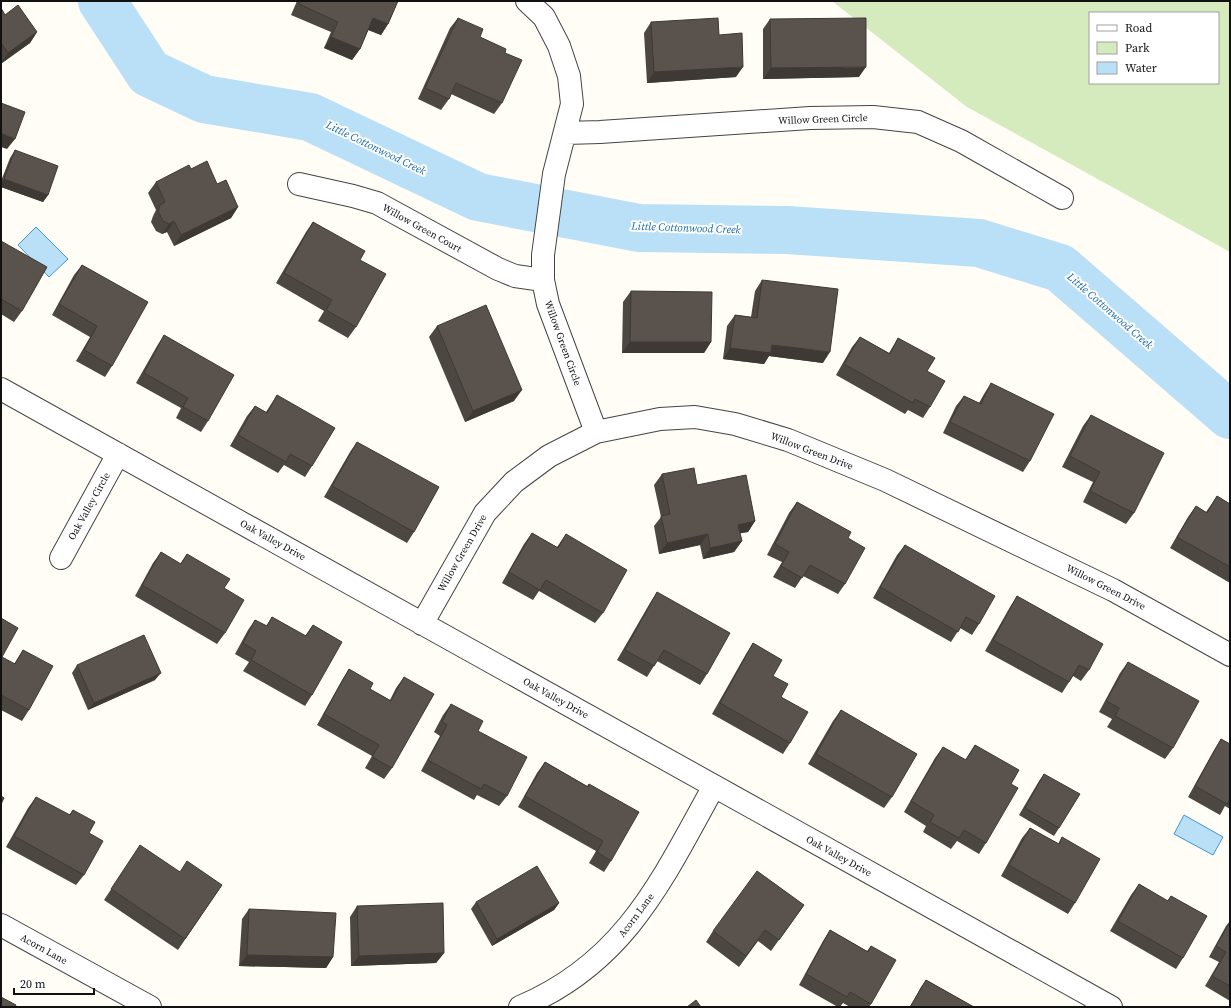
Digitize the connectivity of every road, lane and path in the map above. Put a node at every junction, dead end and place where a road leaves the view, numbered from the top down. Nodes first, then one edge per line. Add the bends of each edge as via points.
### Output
1 (527, 1) edge
2 (566, 133) junction
3 (299, 184) dead end
4 (1062, 198) dead end
5 (543, 280) junction
6 (1, 389) edge
7 (596, 432) junction
8 (118, 454) junction
9 (60, 558) dead end
10 (422, 624) junction
11 (1230, 655) edge
12 (714, 786) junction
13 (1, 925) edge
14 (150, 1007) edge
15 (520, 1007) edge
16 (1111, 1007) edge

1 - 2 street, Willow Green Circle via 544,17 558,46 568,76 572,104
2 - 4 street, Willow Green Circle via 810,118 872,117 918,122 961,141
2 - 5 street, Willow Green Circle via 554,174 543,255
3 - 5 street, Willow Green Court via 377,203 498,269 515,276
5 - 7 street, Willow Green Circle via 548,304
6 - 8 street, Oak Valley Drive
7 - 10 street, Willow Green Drive via 549,456 514,482 485,513
7 - 11 street, Willow Green Drive via 660,419 695,417 735,424 788,440 885,480 1008,538 1113,590
8 - 9 street, Oak Valley Circle
8 - 10 street, Oak Valley Drive
10 - 12 street, Oak Valley Drive
12 - 15 street, Acorn Lane via 664,876 639,914 609,949 575,978
12 - 16 street, Oak Valley Drive
13 - 14 street, Acorn Lane

